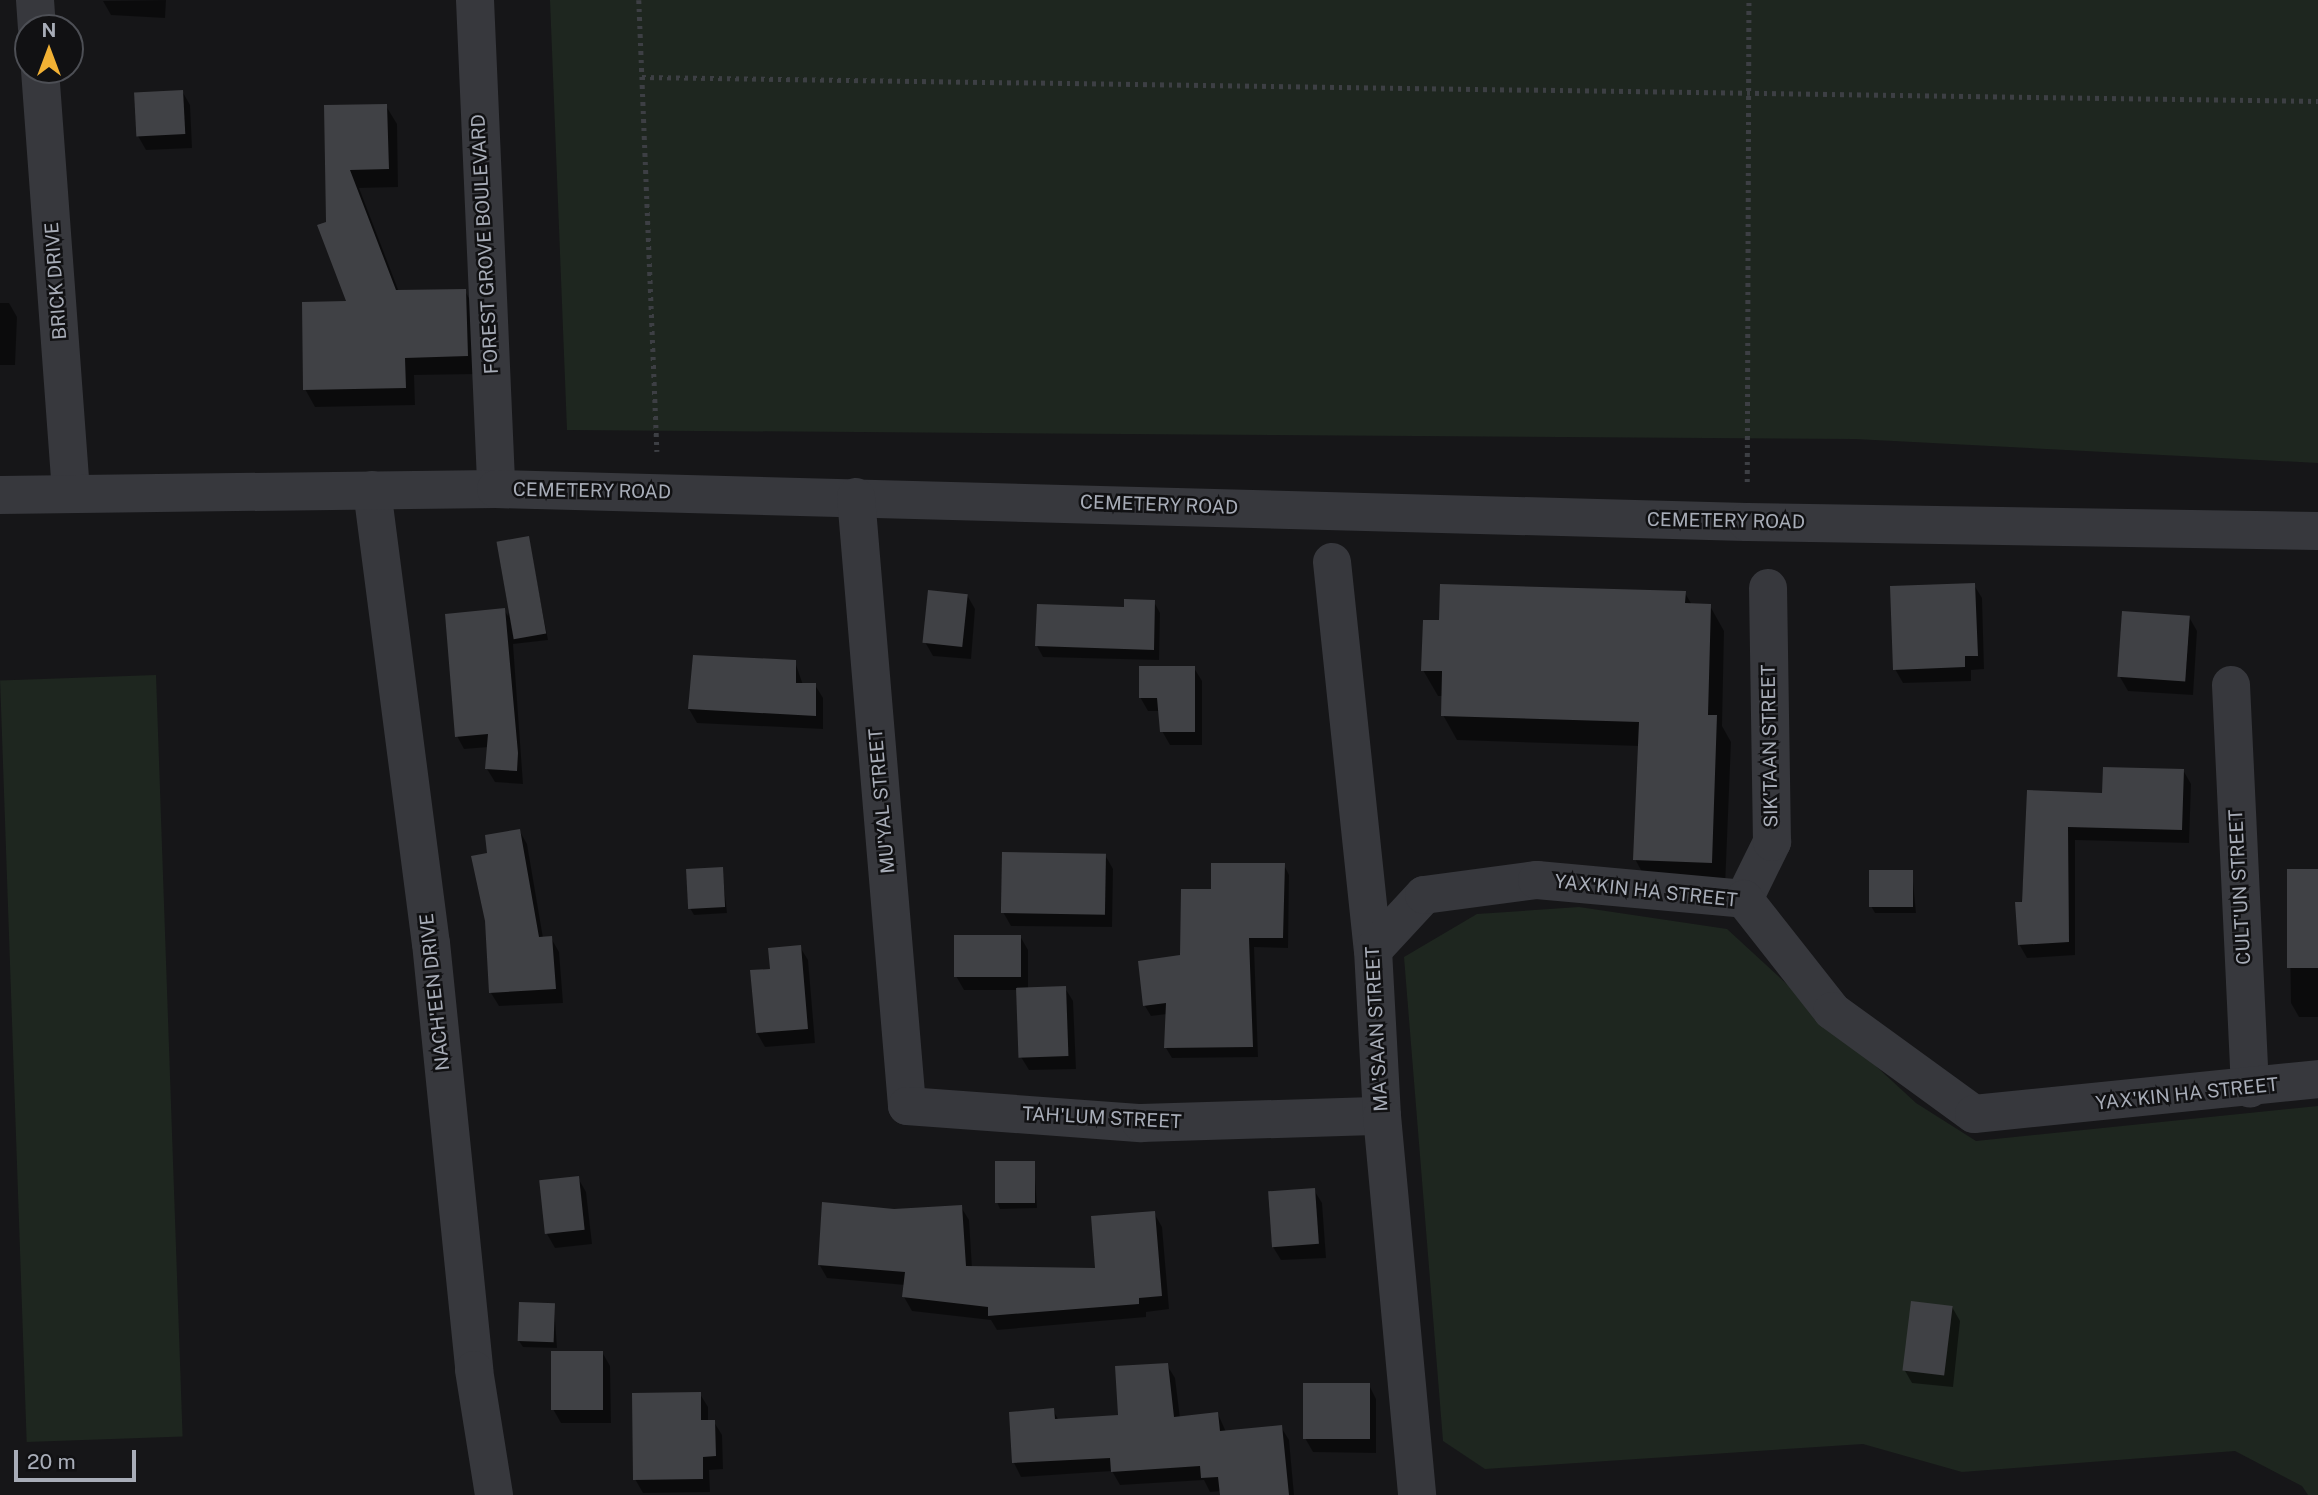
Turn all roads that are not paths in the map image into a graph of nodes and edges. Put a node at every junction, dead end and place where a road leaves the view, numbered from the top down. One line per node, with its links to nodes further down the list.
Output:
1 (475, 0): 3 (street, FOREST GROVE BOULEVARD)
2 (41, 84): 5 (street, BRICK DRIVE)
3 (496, 489): 4 (street, CEMETERY ROAD); 7 (street, CEMETERY ROAD)
4 (372, 490): 5 (street, CEMETERY ROAD); 18 (street, NACH'EEN DRIVE)
5 (71, 492): 6 (street, CEMETERY ROAD)
6 (0, 495)
7 (856, 497): 8 (street, CEMETERY ROAD); 16 (street, MU'YAL STREET)
8 (2318, 531)
9 (1332, 562): 13 (street, MA'SAAN STREET)
10 (1768, 588): 12 (street, SIK'TAAN STREET)
11 (2231, 685): 15 (street, CULT'UN STREET)
12 (1744, 899): 13 (street, YAX'KIN HA STREET); 15 (street, YAX'KIN HA STREET)
13 (1373, 950): 17 (street, MA'SAAN STREET)
14 (2318, 1079): 15 (street, YAX'KIN HA STREET)
15 (2250, 1088)
16 (907, 1105): 17 (street, TAH'LUM STREET)
17 (1382, 1116): 19 (street, MA'SAAN STREET)
18 (495, 1495)
19 (1417, 1495)

